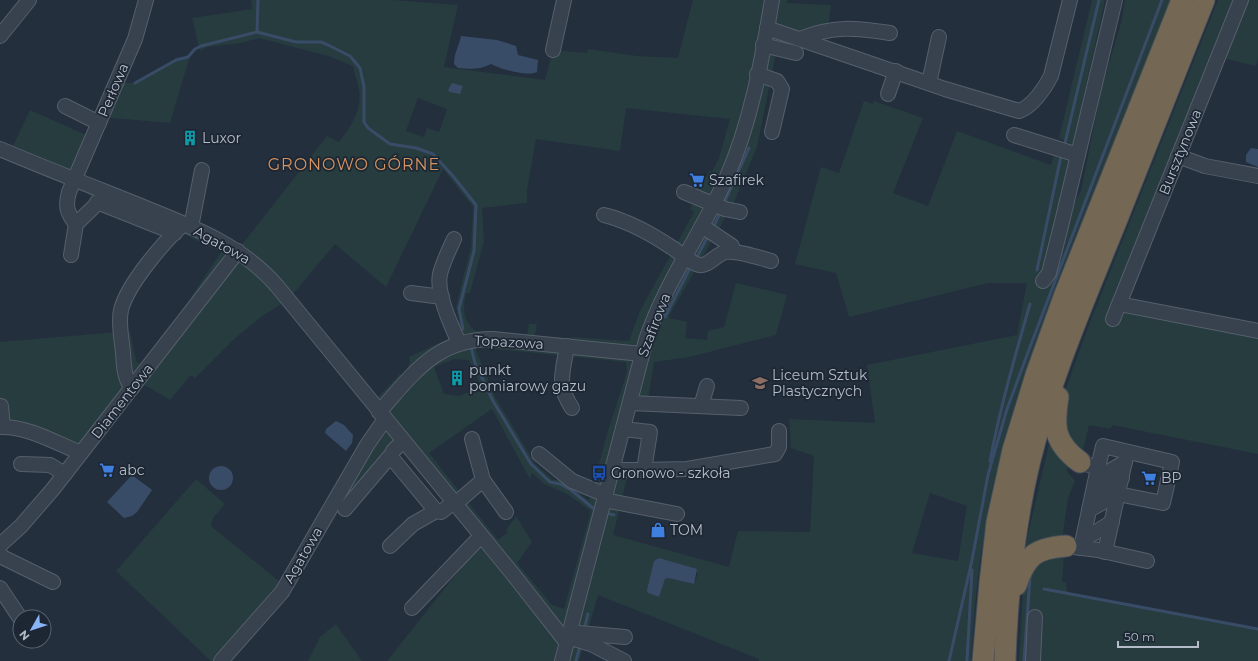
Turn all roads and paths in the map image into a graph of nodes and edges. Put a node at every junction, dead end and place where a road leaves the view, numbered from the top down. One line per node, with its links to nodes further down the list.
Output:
1 (29, 0): 12 (street)
2 (146, 0): 23 (street, Perłowa)
3 (564, 0): 16 (street)
4 (772, 0): 10 (street, Szafirowa)
5 (1070, 0): 20 (street)
6 (1115, 0): 27 (street)
7 (1182, 0): 100 (highway)
8 (1204, 0): 57 (highway)
9 (1241, 0): 28 (street, Bursztynowa)
10 (767, 28): 14 (street); 15 (street, Szafirowa)
11 (890, 32): 14 (street)
12 (0, 36)
13 (939, 37): 20 (street)
14 (800, 39): 18 (street)
15 (763, 45): 17 (street); 19 (street, Szafirowa)
16 (553, 50)
17 (796, 53)
18 (896, 71): 20 (street); 21 (street)
19 (757, 74): 24 (street); 35 (street, Szafirowa)
20 (929, 83)
21 (888, 94)
22 (64, 106): 23 (street)
23 (99, 123): 31 (street, Perłowa)
24 (772, 132)
25 (1014, 135): 27 (street)
26 (0, 149): 31 (street, Agatowa)
27 (1078, 155): 47 (street)
28 (1178, 156): 30 (street); 50 (street, Bursztynowa)
29 (202, 170): 40 (street)
30 (1258, 176)
31 (75, 179): 33 (street, Agatowa); 38 (street, Perłowa)
32 (684, 192): 35 (street)
33 (110, 193): 34 (street); 40 (street, Agatowa)
34 (98, 202): 38 (street); 40 (street)
35 (714, 204): 36 (street); 39 (street, Szafirowa)
36 (740, 212)
37 (604, 215): 45 (street)
38 (76, 224): 44 (street)
39 (702, 226): 42 (street); 45 (street, Szafirowa)
40 (183, 228): 43 (street, Agatowa); 59 (street)
41 (454, 239): 49 (street)
42 (732, 246)
43 (238, 251): 59 (street, Diamentowa); 65 (street, Agatowa)
44 (71, 255)
45 (685, 258): 46 (street); 56 (street, Szafirowa)
46 (771, 261)
47 (1043, 281)
48 (411, 293): 49 (street)
49 (442, 297): 54 (street)
50 (1121, 300): 51 (street, Bursztynowa); 52 (street); 53 (street)
51 (1113, 319)
52 (1258, 322)
53 (1258, 331)
54 (459, 343): 55 (street, Topazowa); 65 (street, Topazowa)
55 (567, 346): 56 (street, Topazowa); 63 (street)
56 (642, 354): 60 (street, Szafirowa)
57 (1058, 367): 82 (highway); 96 (highway)
58 (706, 386): 62 (street)
59 (132, 388): 71 (street, Diamentowa)
60 (630, 403): 62 (street); 67 (street, Szafirowa)
61 (1, 406): 66 (street)
62 (701, 406): 64 (street)
63 (572, 408)
64 (741, 408)
65 (382, 416): 70 (street, Agatowa); 101 (street, Agatowa)
66 (2, 427): 71 (street)
67 (623, 429): 75 (street, Szafirowa); 76 (street)
68 (779, 431): 76 (street)
69 (472, 439): 78 (street)
70 (403, 441): 73 (street); 81 (street, Agatowa)
71 (81, 453): 77 (street, Diamentowa)
72 (539, 454): 80 (street)
73 (391, 455): 83 (street); 84 (street)
74 (21, 464): 77 (street)
75 (612, 470): 76 (street); 80 (street, Szafirowa)
76 (644, 470)
77 (65, 474): 90 (street, Diamentowa)
78 (483, 480): 81 (street); 85 (street)
79 (1120, 487): 82 (street); 82 (street); 82 (street); 82 (street); 89 (street)
80 (605, 498): 86 (street); 98 (street, Szafirowa)
81 (454, 503): 84 (street); 87 (street, Agatowa)
82 (1087, 508): 89 (street); 96 (highway)
83 (345, 509)
84 (436, 511): 88 (street)
85 (506, 512)
86 (677, 514)
87 (482, 536): 94 (street); 98 (street, Agatowa)
88 (390, 546)
89 (1105, 552): 91 (street)
90 (0, 555): 92 (street)
91 (1147, 561)
92 (53, 582)
93 (0, 588): 95 (street)
94 (412, 608)
95 (14, 609)
96 (1008, 610): 104 (highway)
97 (1035, 617): 105 (street)
98 (568, 637): 99 (street); 102 (street, Szafirowa); 103 (street)
99 (625, 637)
100 (983, 660)
101 (221, 661)
102 (562, 661)
103 (624, 661)
104 (1005, 661)
105 (1033, 661)

